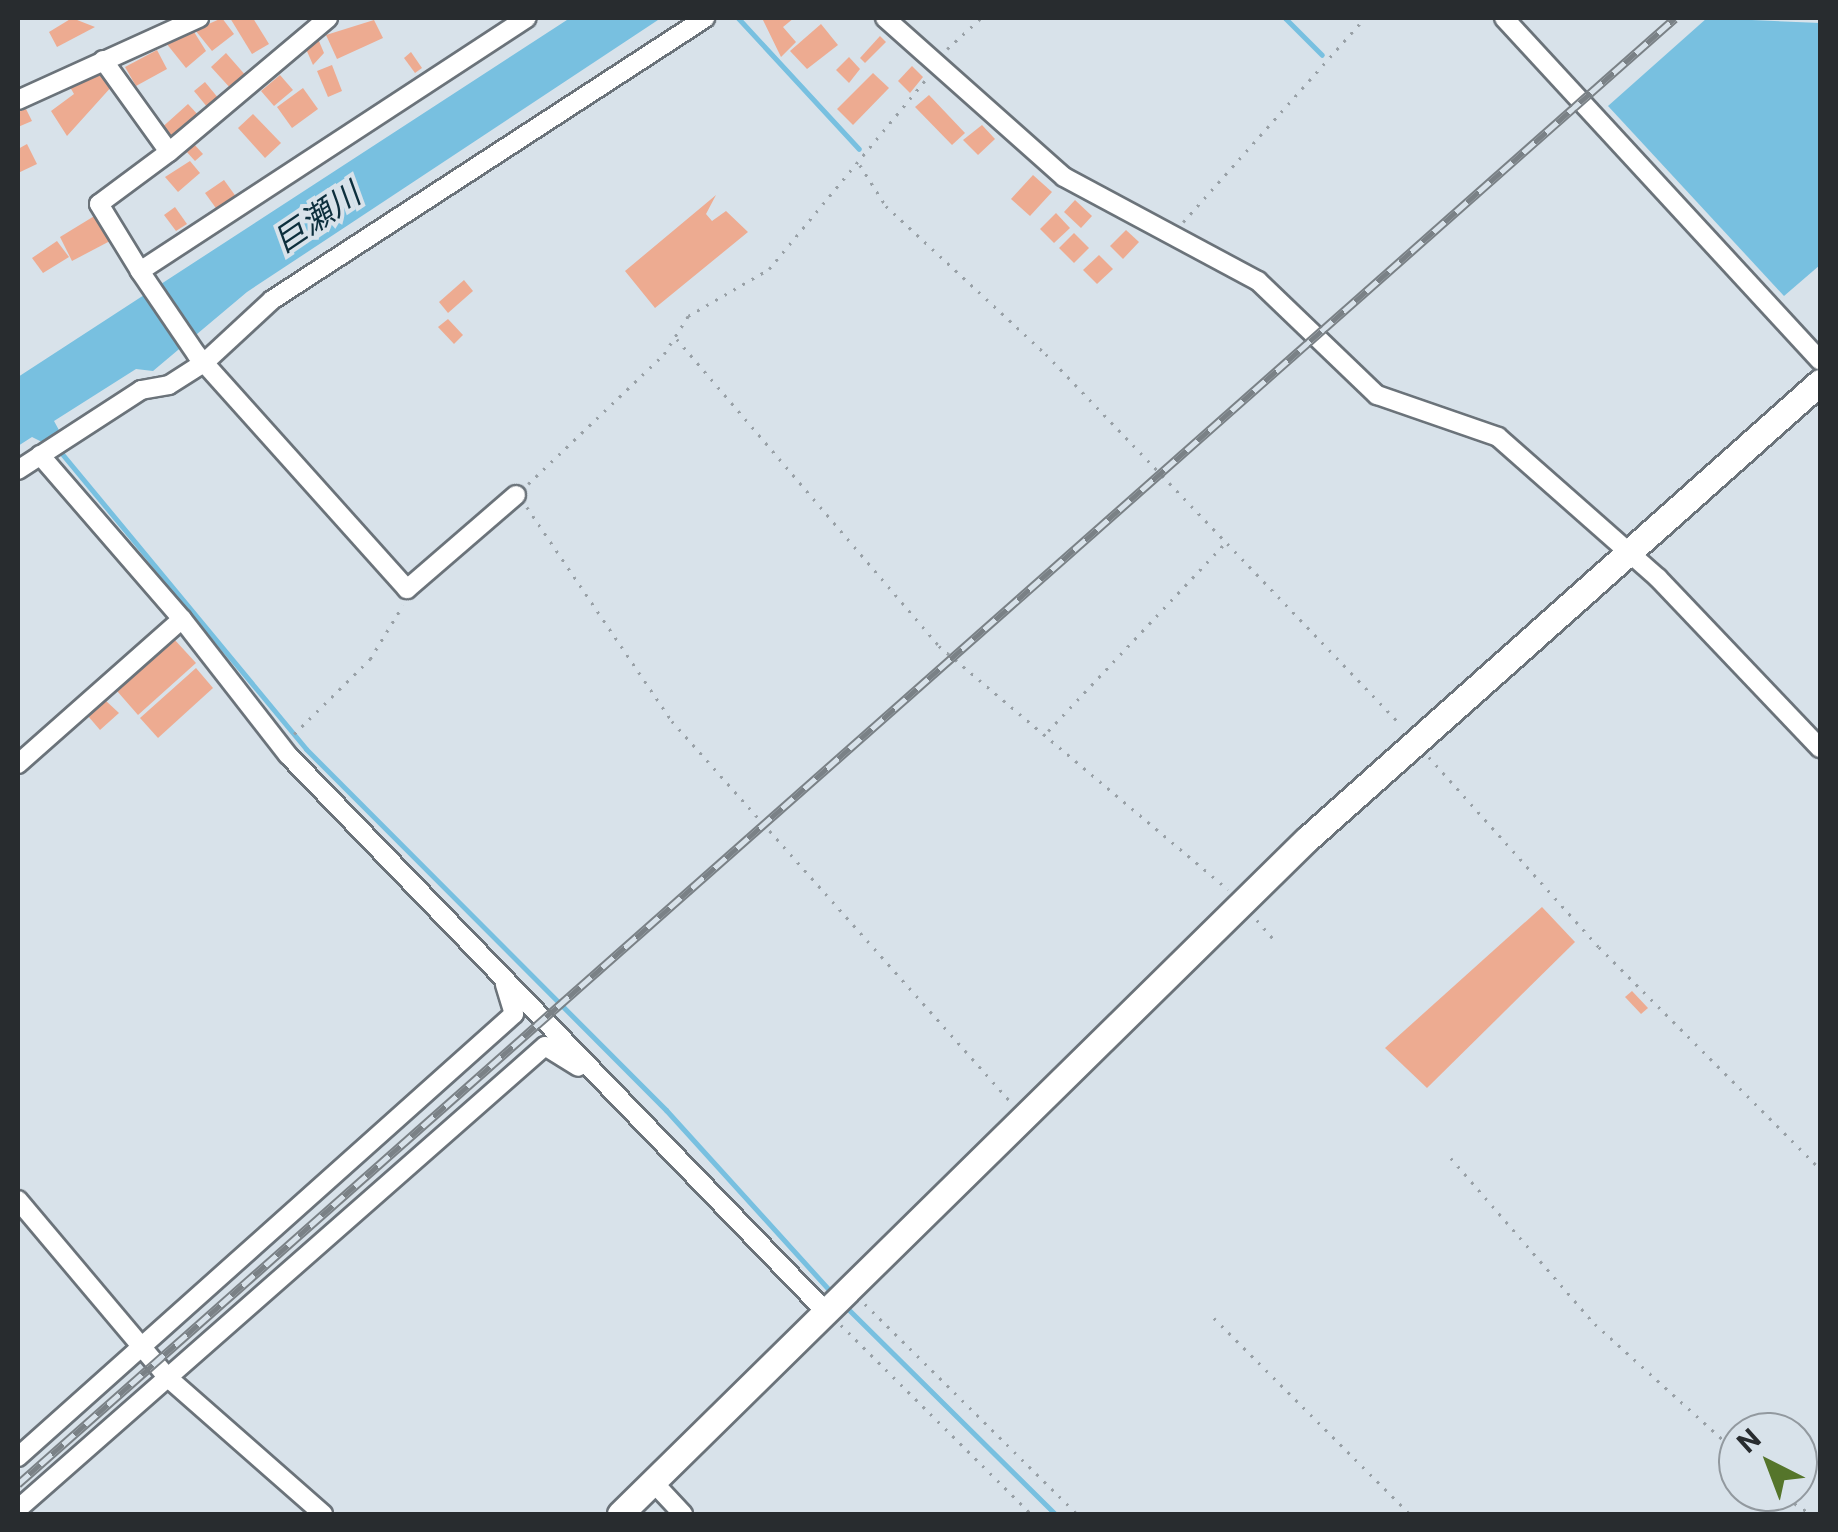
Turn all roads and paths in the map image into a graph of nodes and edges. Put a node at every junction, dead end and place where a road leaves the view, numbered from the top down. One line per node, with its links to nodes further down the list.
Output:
1 (200, 18): 9 (street)
2 (328, 18): 12 (street)
3 (528, 18): 15 (street)
4 (705, 18): 17 (street)
5 (885, 18): 10 (street)
6 (982, 18): 10 (path)
7 (1365, 18): 14 (path)
8 (1504, 18): 18 (street)
9 (103, 60): 11 (street); 12 (street)
10 (936, 62): 13 (path); 14 (street)
11 (18, 100)
12 (169, 152): 15 (street)
13 (859, 164): 16 (path); 23 (path)
14 (1171, 237): 24 (street)
15 (142, 275): 17 (street)
16 (676, 338): 22 (path); 28 (path)
17 (201, 359): 20 (street); 25 (street)
18 (1820, 360)
19 (1820, 382): 24 (street)
20 (43, 453): 21 (street); 26 (street)
21 (18, 470)
22 (516, 495): 25 (street); 36 (path)
23 (1226, 542): 28 (path); 29 (path)
24 (1630, 552): 29 (street); 30 (street)
25 (410, 590): 27 (path)
26 (182, 619): 31 (street); 34 (street)
27 (298, 722)
28 (1047, 732): 32 (path)
29 (1416, 742): 32 (street); 38 (path)
30 (1820, 748)
31 (18, 764)
32 (1242, 902): 33 (path); 36 (street)
33 (1275, 942)
34 (503, 975): 35 (street); 42 (street)
35 (625, 1097): 40 (street); 43 (street)
36 (1024, 1116): 40 (street)
37 (1451, 1158): 44 (path)
38 (1820, 1169)
39 (18, 1200): 42 (street)
40 (838, 1301): 46 (street); 51 (path); 52 (path)
41 (1214, 1318): 53 (path)
42 (141, 1348): 43 (street); 45 (street)
43 (166, 1376): 47 (street); 48 (street)
44 (1718, 1435)
45 (18, 1457)
46 (653, 1482): 49 (street); 50 (street)
47 (18, 1510)
48 (323, 1514)
49 (620, 1514)
50 (683, 1514)
51 (1031, 1514)
52 (1077, 1514)
53 (1410, 1514)

